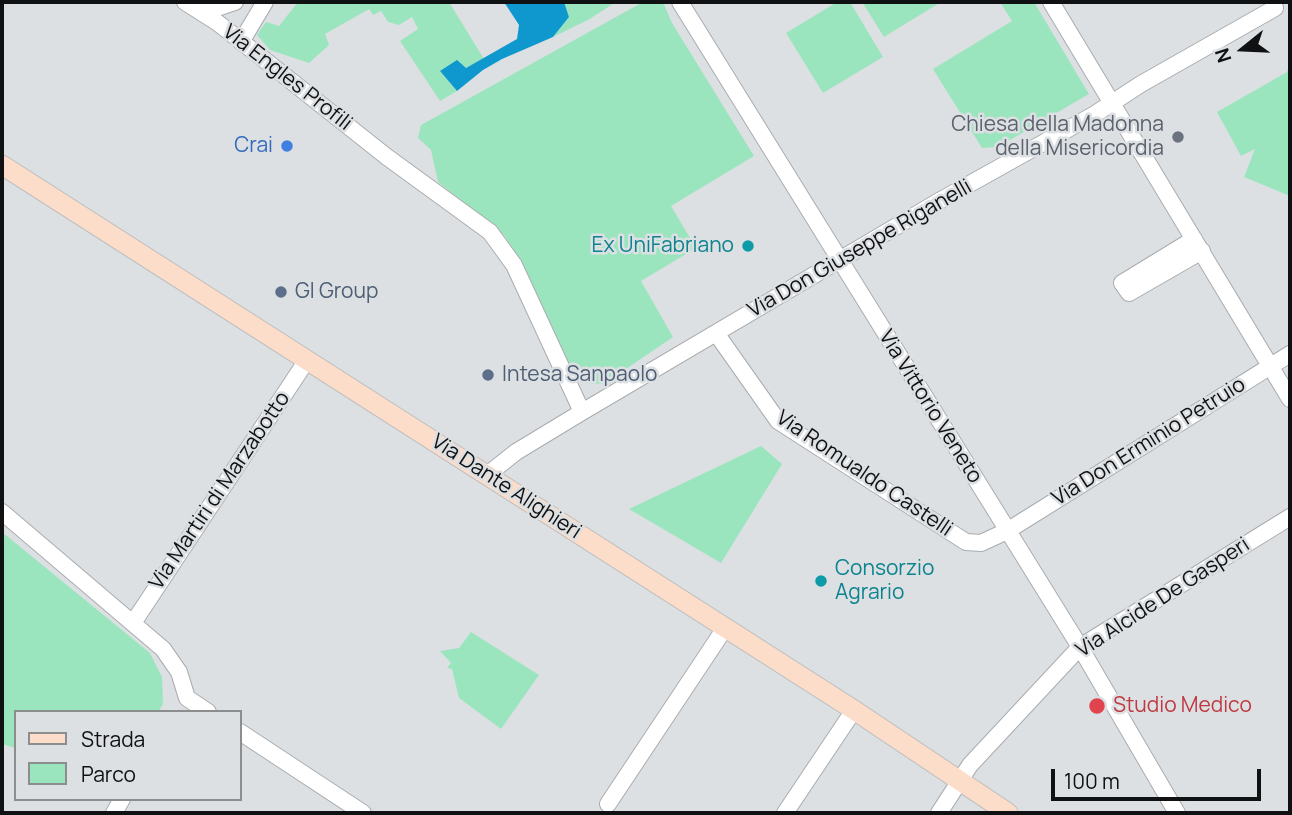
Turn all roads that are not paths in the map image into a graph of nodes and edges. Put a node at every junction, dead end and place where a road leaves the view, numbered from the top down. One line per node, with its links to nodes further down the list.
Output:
1 (185, 2): 7 (street, Via Engles Profili)
2 (235, 2): 7 (street)
3 (264, 2): 8 (street)
4 (680, 2): 11 (street, Via Vittorio Veneto)
5 (1051, 2): 9 (street)
6 (1279, 7): 9 (street, Via Don Giuseppe Riganelli)
7 (202, 13): 8 (street, Via Engles Profili)
8 (241, 42): 17 (street, Via Engles Profili)
9 (1113, 103): 11 (street, Via Don Giuseppe Riganelli); 15 (street)
10 (2, 165): 14 (main road, Via Dante Alighieri)
11 (840, 260): 12 (street, Via Don Giuseppe Riganelli); 21 (street, Via Vittorio Veneto)
12 (716, 333): 17 (street, Via Don Giuseppe Riganelli); 21 (street, Via Romualdo Castelli)
13 (1290, 354): 15 (street, Via Don Erminio Petruio)
14 (307, 360): 18 (main road, Via Dante Alighieri); 22 (street, Via Martiri di Marzabotto)
15 (1270, 366): 16 (street); 21 (street, Via Don Erminio Petruio)
16 (1290, 399)
17 (582, 412): 18 (street, Via Don Giuseppe Riganelli)
18 (487, 475): 23 (main road, Via Dante Alighieri)
19 (2, 512): 22 (street)
20 (1290, 517): 24 (street, Via Alcide De Gasperi)
21 (1007, 530): 24 (street, Via Vittorio Veneto)
22 (133, 623): 25 (street)
23 (725, 628): 27 (main road, Via Dante Alighieri); 30 (street)
24 (1080, 648): 29 (street, Via Alcide De Gasperi); 35 (street, Via Vittorio Veneto)
25 (183, 705): 26 (street)
26 (201, 710)
27 (854, 710): 29 (main road, Via Dante Alighieri); 32 (street)
28 (242, 733): 31 (street)
29 (960, 781): 33 (street, Via Alcide De Gasperi); 34 (main road, Via Dante Alighieri)
30 (608, 804)
31 (363, 813)
32 (785, 813)
33 (939, 813)
34 (1007, 813)
35 (1177, 813)

